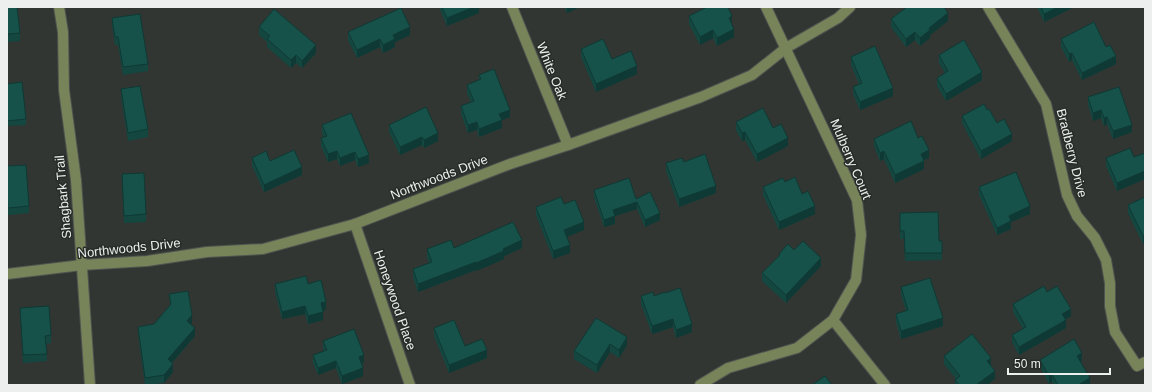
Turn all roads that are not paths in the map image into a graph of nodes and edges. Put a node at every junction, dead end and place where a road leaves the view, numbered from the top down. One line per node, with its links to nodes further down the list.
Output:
1 (60, 7): 9 (street, Shagbark Trail)
2 (512, 7): 7 (street, White Oak)
3 (766, 7): 6 (street, Mulberry Court)
4 (850, 7): 6 (street, Northwoods Drive)
5 (988, 7): 12 (street, Bradberry Drive)
6 (786, 48): 7 (street, Northwoods Drive); 11 (street, Mulberry Court)
7 (568, 145): 8 (street, Northwoods Drive)
8 (355, 224): 9 (street, Northwoods Drive); 14 (street, Honeywood Place)
9 (82, 265): 10 (street, Northwoods Drive); 13 (street, Shagbark Trail)
10 (7, 274)
11 (833, 320): 15 (street, Mulberry Court); 16 (street)
12 (1145, 362)
13 (90, 385)
14 (410, 385)
15 (700, 385)
16 (885, 385)

